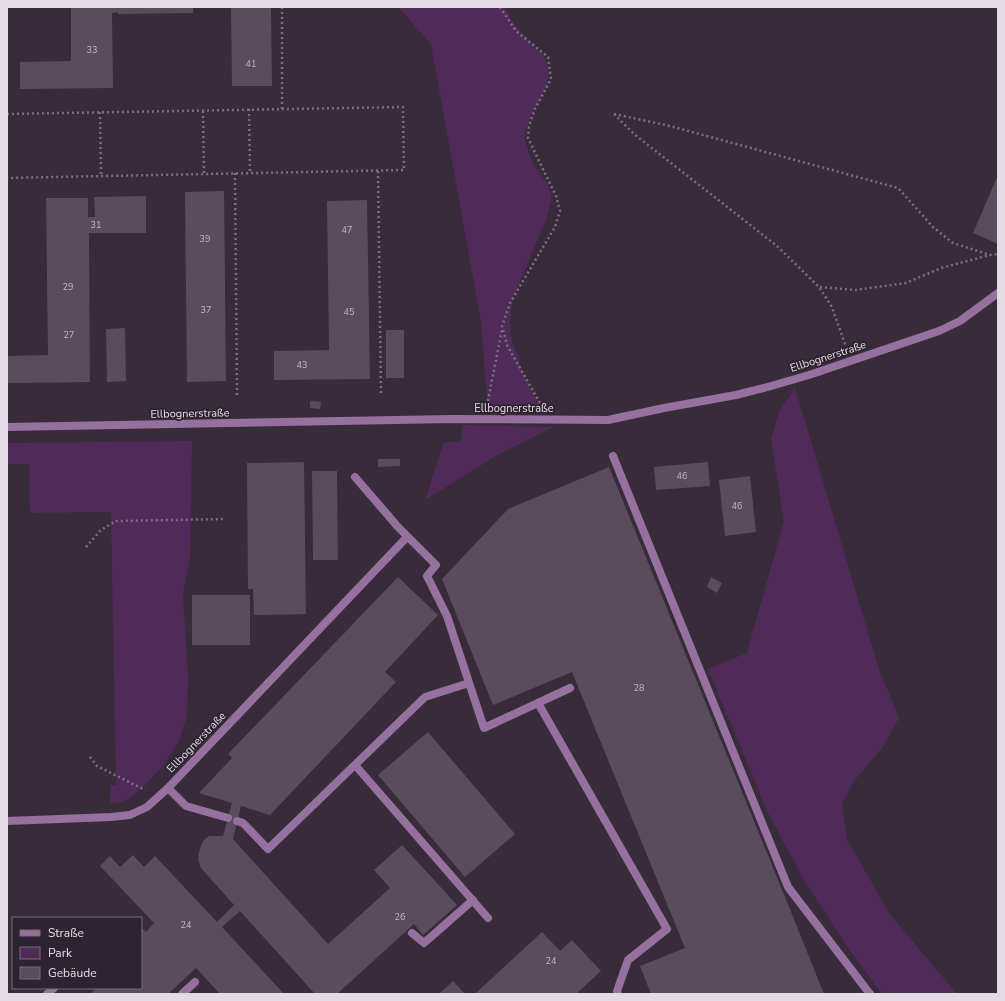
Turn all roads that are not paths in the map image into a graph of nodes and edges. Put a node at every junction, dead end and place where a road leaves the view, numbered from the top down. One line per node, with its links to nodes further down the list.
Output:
1 (998, 293): 2 (street, Ellbognerstraße)
2 (7, 427)
3 (613, 456): 20 (street)
4 (355, 477): 5 (street)
5 (407, 537): 6 (street); 10 (street, Ellbognerstraße)
6 (469, 683): 8 (street); 9 (street)
7 (570, 688): 8 (street)
8 (538, 703): 19 (street)
9 (355, 765): 13 (street); 14 (street)
10 (168, 788): 11 (street); 12 (street, Ellbognerstraße)
11 (228, 818)
12 (7, 821)
13 (237, 821)
14 (473, 900): 15 (street); 16 (street)
15 (488, 918)
16 (412, 933)
17 (195, 982): 18 (street)
18 (182, 994)
19 (618, 994)
20 (870, 994)

